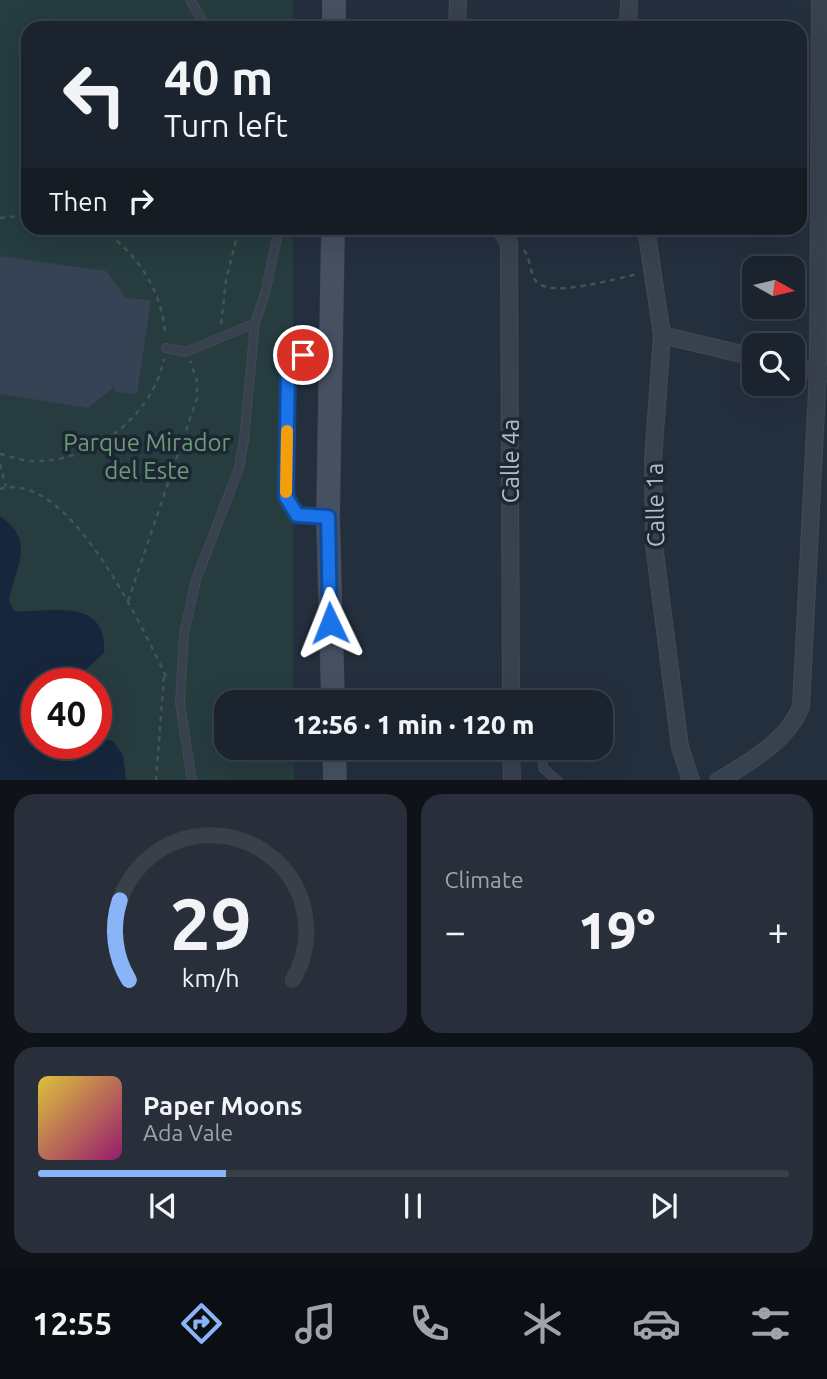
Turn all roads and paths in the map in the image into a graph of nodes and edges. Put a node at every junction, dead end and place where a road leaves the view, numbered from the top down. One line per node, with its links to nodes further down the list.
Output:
1 (190, 0): 6 (lane)
2 (334, 0): 7 (street)
3 (458, 0): 8 (street)
4 (629, 0): 9 (street)
5 (820, 0): 28 (street)
6 (203, 21)
7 (334, 21)
8 (457, 21)
9 (628, 21)
10 (21, 216): 11 (path)
11 (0, 218)
12 (111, 235): 24 (path)
13 (237, 235): 22 (path)
14 (278, 235): 20 (lane)
15 (333, 235): 23 (street)
16 (504, 235): 18 (street)
17 (647, 235): 19 (street, Calle 1a)
18 (509, 243): 19 (path); 37 (street, Calle 4a)
19 (652, 271): 21 (street, Calle 1a)
20 (255, 323): 22 (lane); 38 (lane)
21 (662, 335): 26 (street); 47 (street, Calle 1a)
22 (219, 336): 25 (lane)
23 (331, 346): 33 (street); 33 (lane)
24 (166, 348): 25 (lane); 29 (path)
25 (186, 352): 34 (path)
26 (742, 354)
27 (805, 369): 28 (street)
28 (823, 373): 48 (street)
29 (0, 454)
30 (0, 464): 31 (path)
31 (6, 488): 32 (path); 34 (path)
32 (0, 489)
33 (328, 517): 36 (street)
34 (128, 603): 35 (path)
35 (164, 672): 38 (path); 42 (path)
36 (332, 690)
37 (511, 690)
38 (180, 704): 43 (lane)
39 (334, 760): 44 (street)
40 (511, 760): 45 (street)
41 (543, 760): 46 (lane)
42 (156, 780)
43 (192, 780)
44 (335, 780)
45 (512, 780)
46 (558, 780)
47 (691, 780)
48 (718, 780)

